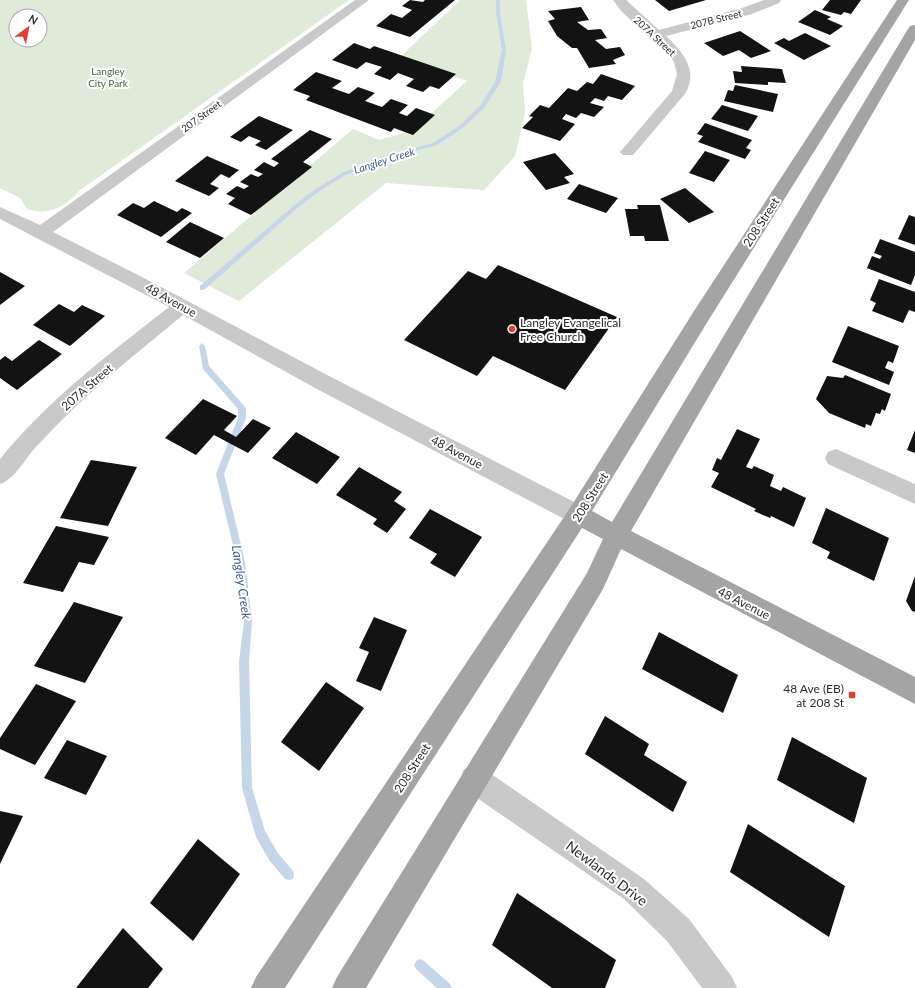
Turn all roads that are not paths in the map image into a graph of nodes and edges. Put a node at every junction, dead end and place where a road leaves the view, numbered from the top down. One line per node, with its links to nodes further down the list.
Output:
1 (363, 0): 9 (street, 207 Street)
2 (619, 0): 6 (street, 207A Street)
3 (775, 0): 6 (street, 207B Street)
4 (903, 0): 14 (main road, 208 Street)
5 (915, 29): 15 (main road)
6 (655, 35): 7 (street, 207A Street)
7 (628, 152)
8 (0, 212): 9 (street, 48 Avenue)
9 (40, 233): 10 (street, 48 Avenue)
10 (182, 306): 12 (street, 207A Street); 14 (street, 48 Avenue)
11 (836, 458): 13 (street)
12 (0, 475)
13 (915, 494)
14 (578, 515): 15 (main road, 48 Avenue); 18 (main road, 208 Street)
15 (616, 536): 16 (main road, 48 Avenue); 17 (main road)
16 (915, 691)
17 (474, 779): 19 (main road); 20 (street, Newlands Drive)
18 (267, 988)
19 (348, 988)
20 (721, 988)

